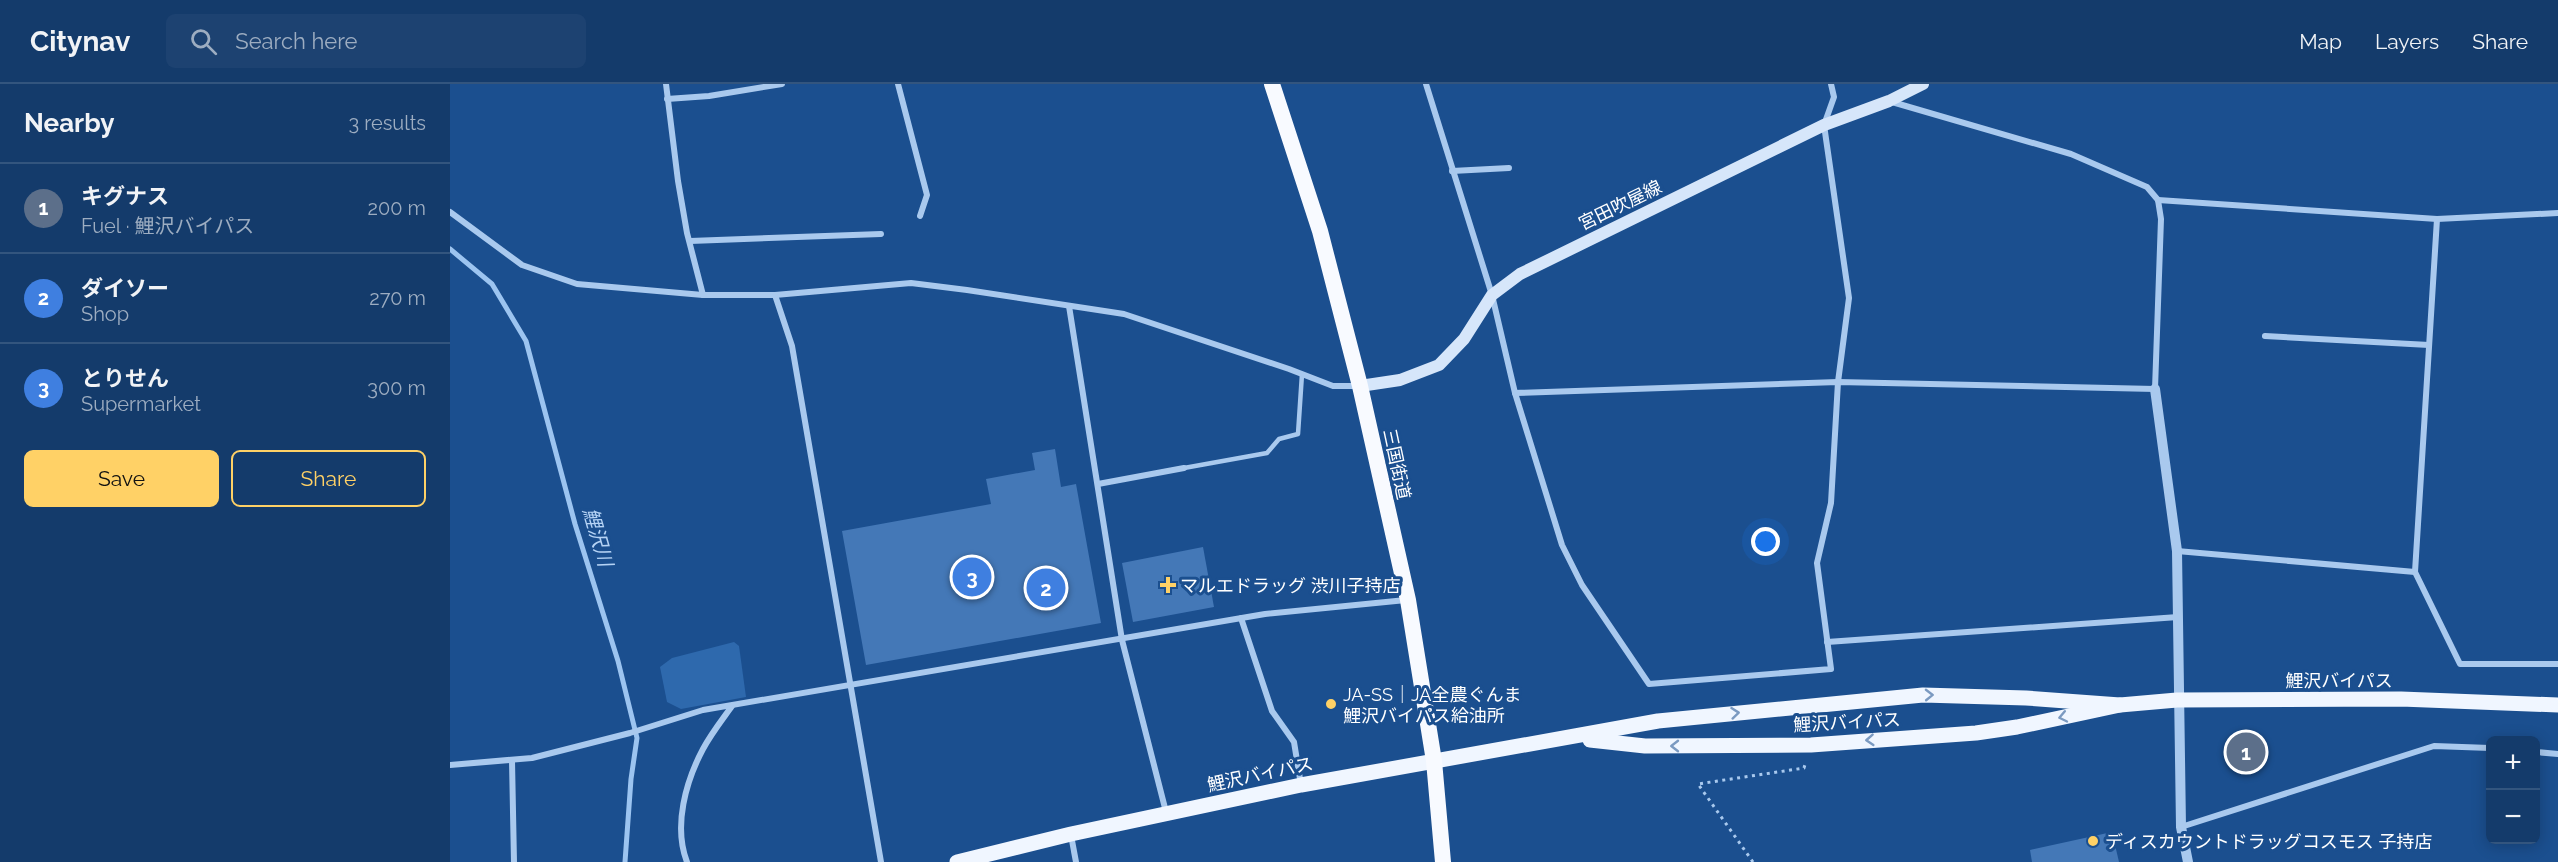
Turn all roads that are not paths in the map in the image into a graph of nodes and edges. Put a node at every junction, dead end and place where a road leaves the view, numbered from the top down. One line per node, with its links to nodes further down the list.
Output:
1 (666, 84): 8 (street)
2 (782, 84): 8 (street)
3 (898, 84): 16 (street)
4 (1272, 84): 28 (highway, 三国街道)
5 (1426, 84): 12 (street)
6 (1831, 84): 10 (street)
7 (1923, 84): 9 (main road, 宮田吹屋線)
8 (667, 99): 19 (street)
9 (1888, 101): 10 (main road, 宮田吹屋線); 13 (street)
10 (1824, 125): 22 (main road, 宮田吹屋線); 27 (street)
11 (1509, 168): 12 (street)
12 (1452, 171): 22 (street)
13 (2158, 200): 17 (street); 29 (street)
14 (450, 212): 20 (street)
15 (2558, 213): 17 (street)
16 (920, 216)
17 (2437, 219): 25 (street)
18 (881, 234): 19 (street)
19 (690, 241): 20 (street)
20 (704, 295): 21 (street)
21 (775, 295): 23 (street); 41 (street)
22 (1492, 295): 28 (main road, 宮田吹屋線); 30 (street)
23 (1069, 306): 26 (street); 32 (street)
24 (2265, 336): 25 (street)
25 (2429, 345): 34 (street)
26 (1302, 374): 28 (street); 31 (lane)
27 (1838, 382): 29 (street); 30 (street); 39 (street)
28 (1360, 386): 35 (highway, 三国街道)
29 (2156, 389): 33 (street)
30 (1515, 393): 39 (street)
31 (1184, 468): 32 (street)
32 (1098, 484): 38 (street)
33 (2177, 551): 34 (street); 36 (street)
34 (2415, 572): 40 (street)
35 (1408, 600): 37 (street); 51 (highway, 三国街道)
36 (2178, 617): 39 (street); 42 (street)
37 (1241, 618): 38 (street); 53 (street)
38 (1122, 639): 41 (street); 54 (street)
39 (1827, 642)
40 (2558, 664)
41 (852, 686): 45 (street); 59 (street)
42 (2177, 700): 43 (main road, 鯉沢バイパス); 44 (main road, 鯉沢バイパス); 55 (street)
43 (2120, 705): 46 (main road, 鯉沢バイパス, one-way to 43); 46 (main road, 鯉沢バイパス, one-way to 46)
44 (2558, 705)
45 (732, 706): 50 (street); 58 (street)
46 (1574, 738): 51 (main road, 鯉沢バイパス)
47 (2486, 748): 55 (street)
48 (2540, 752): 49 (street)
49 (2558, 754)
50 (512, 761): 52 (street); 57 (street)
51 (1434, 761): 53 (main road, 鯉沢バイパス); 62 (highway, 三国街道)
52 (450, 765)
53 (1301, 785): 54 (main road, 鯉沢バイパス)
54 (1167, 814): 56 (main road, 鯉沢バイパス)
55 (2181, 827): 63 (street)
56 (1071, 834): 60 (main road, 鯉沢バイパス); 61 (street)
57 (514, 862)
58 (687, 862)
59 (881, 862)
60 (957, 862)
61 (1076, 862)
62 (1443, 862)
63 (2188, 862)

